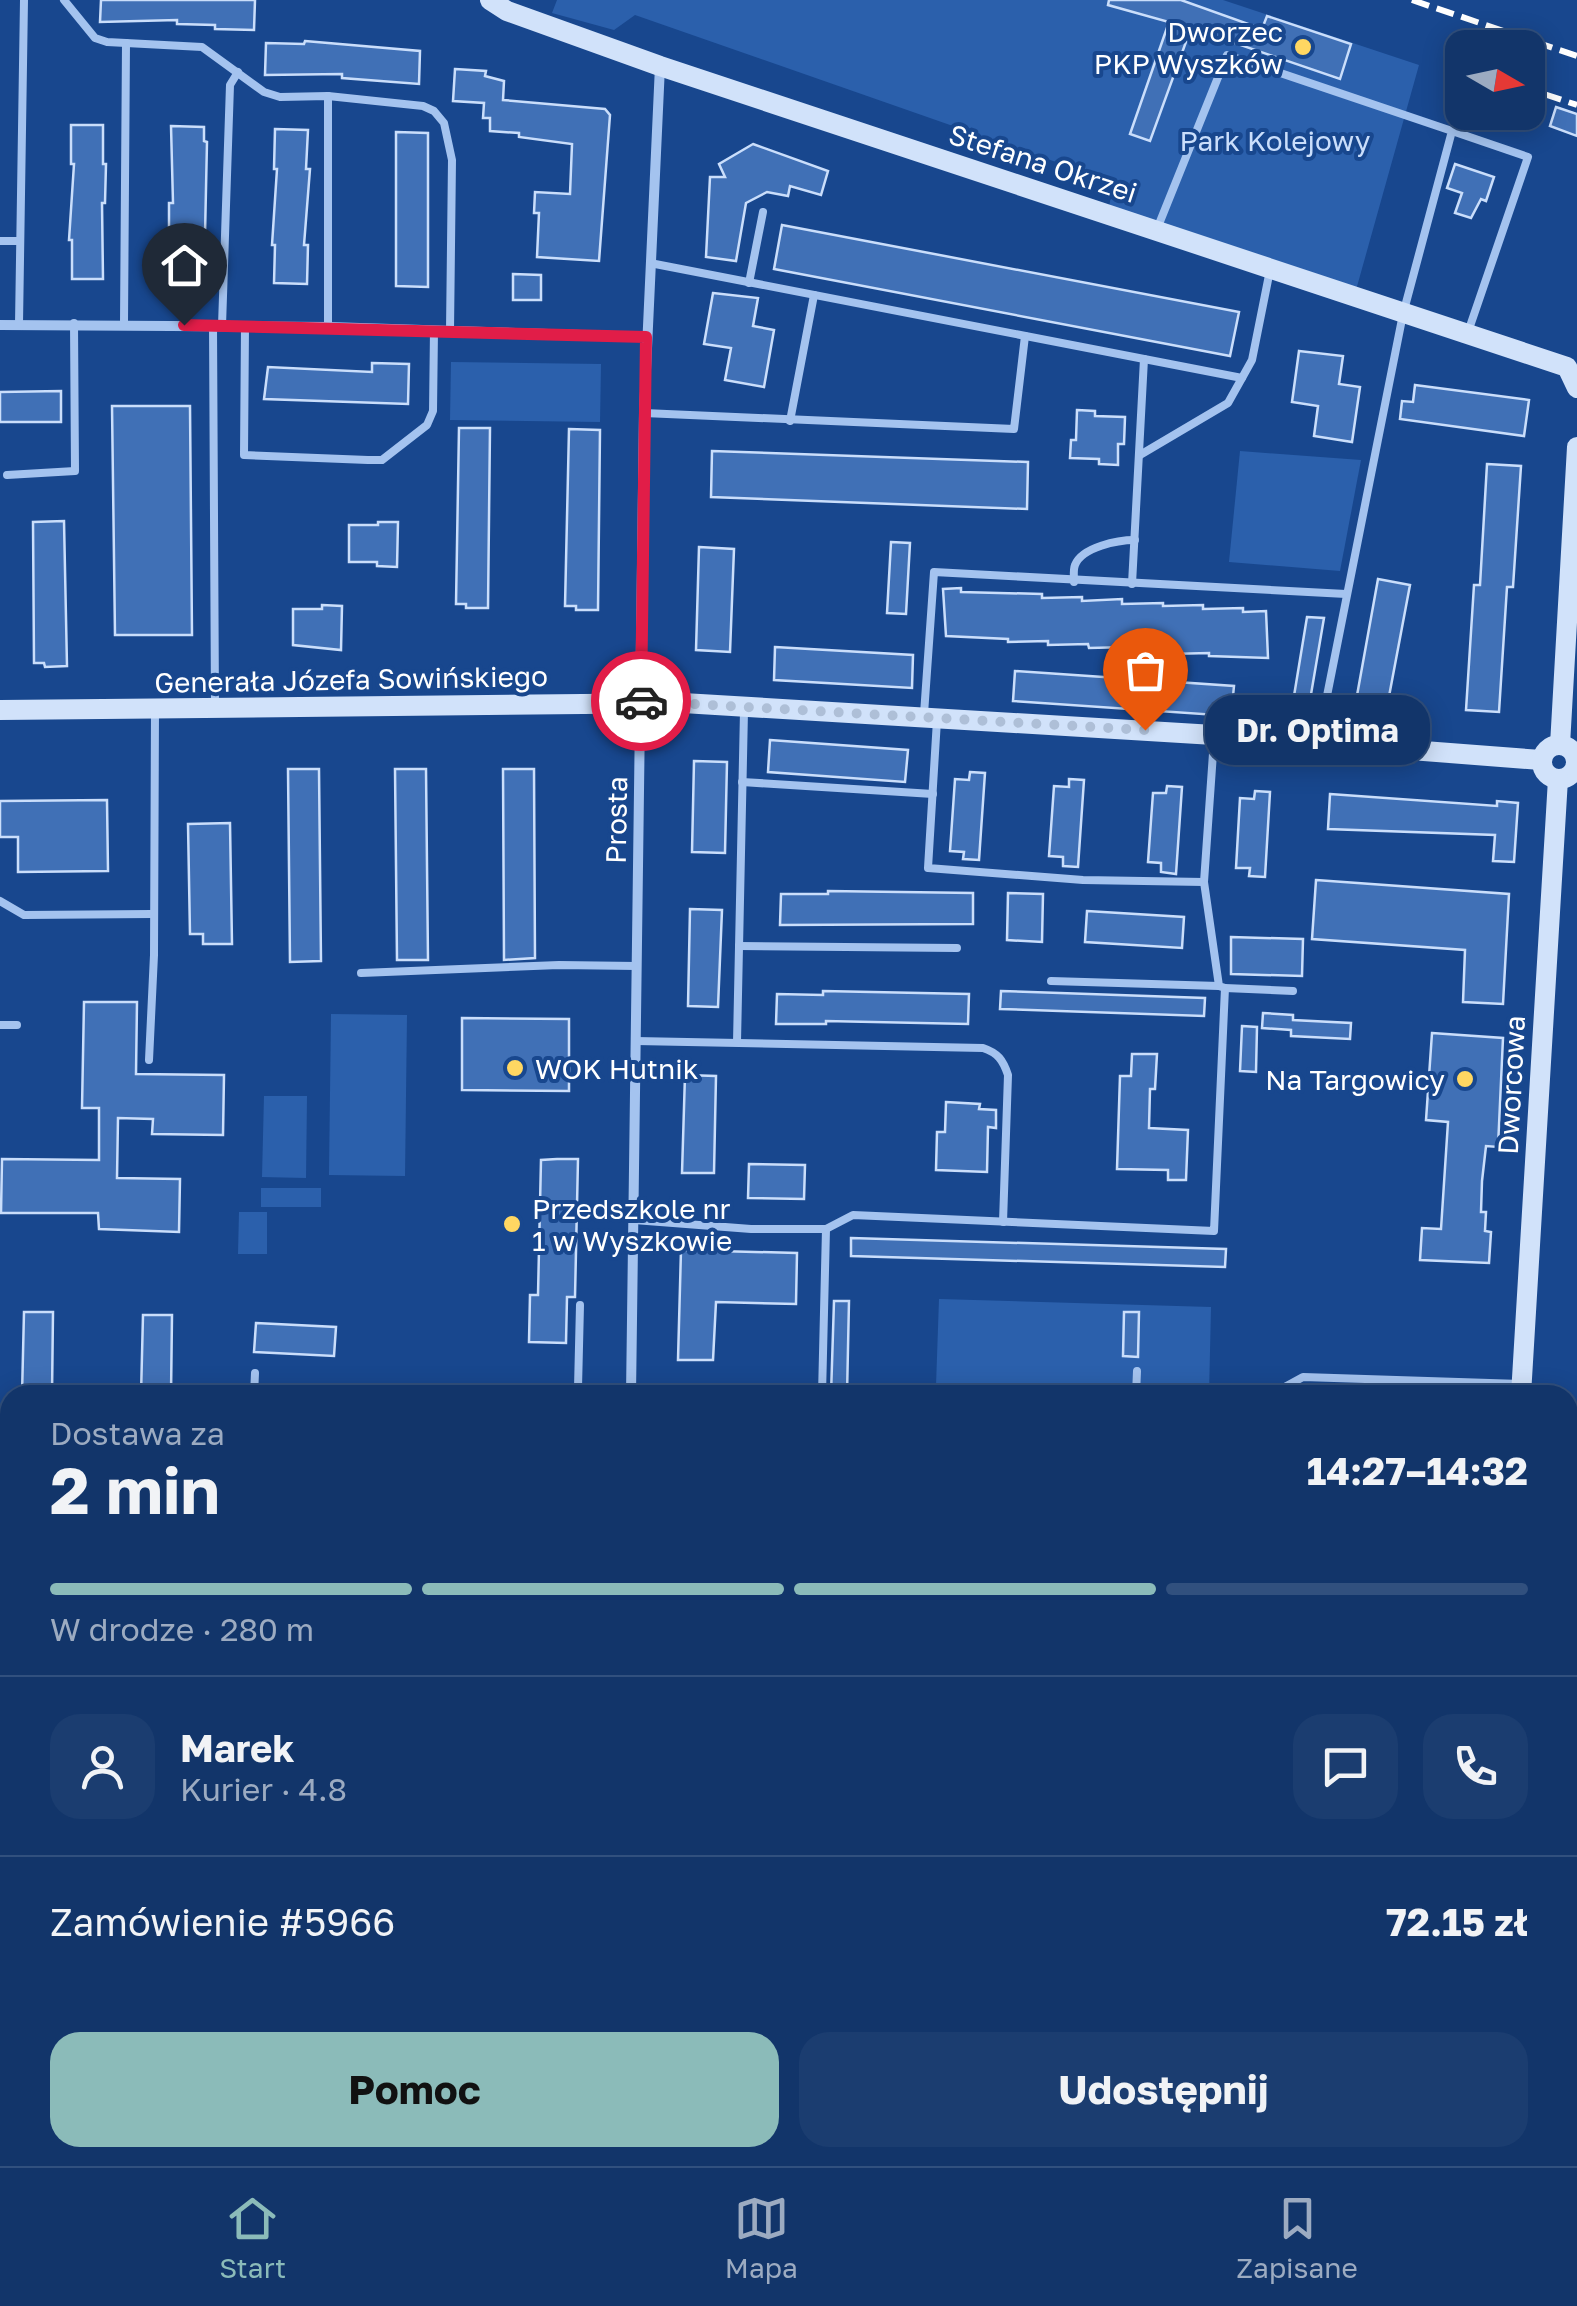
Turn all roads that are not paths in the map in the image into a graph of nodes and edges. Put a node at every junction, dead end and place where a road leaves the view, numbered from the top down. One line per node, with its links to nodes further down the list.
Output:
1 (24, 0): 12 (lane)
2 (64, 0): 4 (lane)
3 (490, 0): 5 (street, Stefana Okrzei)
4 (126, 43): 6 (lane); 19 (lane)
5 (660, 66): 10 (street, Stefana Okrzei); 13 (street, Prosta)
6 (238, 72): 7 (lane); 22 (lane)
7 (328, 96): 24 (lane); 26 (lane)
8 (1452, 131): 10 (lane); 17 (lane); 27 (lane)
9 (763, 212): 15 (lane)
10 (1157, 229): 14 (street, Stefana Okrzei)
11 (0, 241): 12 (lane)
12 (20, 241): 20 (lane)
13 (650, 263): 15 (lane); 29 (street, Prosta)
14 (1270, 270): 17 (street, Stefana Okrzei); 32 (lane)
15 (749, 282): 16 (lane)
16 (814, 295): 28 (lane); 35 (lane)
17 (1403, 314): 27 (street, Stefana Okrzei); 42 (lane)
18 (74, 323): 19 (street); 20 (street); 38 (lane)
19 (124, 323): 22 (street)
20 (18, 324): 21 (street)
21 (0, 325)
22 (218, 326): 23 (street); 45 (lane)
23 (244, 326): 24 (street); 25 (lane)
24 (328, 326): 25 (street)
25 (434, 330): 26 (street)
26 (450, 330): 29 (street)
27 (1466, 335): 31 (street, Stefana Okrzei)
28 (1024, 336): 30 (lane); 35 (lane)
29 (646, 337): 34 (street, Prosta)
30 (1144, 359): 32 (lane); 37 (lane)
31 (1572, 363): 33 (street)
32 (1242, 378): 37 (lane)
33 (1577, 388)
34 (644, 413): 35 (lane); 43 (street, Prosta)
35 (790, 421)
36 (1577, 447): 51 (street)
37 (1140, 455): 39 (lane)
38 (7, 475)
39 (1135, 540): 40 (lane); 41 (lane)
40 (1074, 582): 41 (lane); 48 (lane)
41 (1132, 584): 42 (lane)
42 (1346, 594): 50 (lane)
43 (640, 702): 44 (street, Generała Józefa Sowińskiego); 45 (street, Generała Józefa Sowińskiego); 62 (street, Prosta)
44 (744, 706): 48 (street, Generała Józefa Sowińskiego); 55 (lane)
45 (215, 708): 46 (street, Generała Józefa Sowińskiego)
46 (156, 709): 47 (street, Generała Józefa Sowińskiego); 59 (lane)
47 (0, 710)
48 (931, 718): 49 (street, Generała Józefa Sowińskiego); 56 (lane)
49 (1214, 735): 50 (street, Generała Józefa Sowińskiego); 57 (lane)
50 (1318, 742): 52 (street, Generała Józefa Sowińskiego)
51 (1560, 745): 52 (street); 53 (street)
52 (1542, 760): 54 (street)
53 (1576, 762): 54 (street)
54 (1558, 780): 85 (street, Dworcowa)
55 (742, 782): 56 (lane); 60 (lane)
56 (933, 794): 57 (lane)
57 (1204, 882): 65 (lane)
58 (0, 902): 59 (lane)
59 (152, 914): 71 (lane)
60 (739, 946): 61 (lane); 70 (lane)
61 (957, 948)
62 (637, 966): 63 (lane); 69 (street, Prosta)
63 (362, 973)
64 (1051, 981): 65 (lane)
65 (1222, 987): 66 (lane); 73 (lane)
66 (1293, 990)
67 (0, 1025): 68 (lane)
68 (17, 1025)
69 (636, 1041): 70 (lane); 72 (street, Prosta)
70 (737, 1042): 73 (lane)
71 (149, 1060)
72 (634, 1220): 74 (lane); 80 (street, Prosta)
73 (1003, 1222): 74 (lane)
74 (826, 1229): 81 (lane)
75 (580, 1305): 79 (lane)
76 (1137, 1371): 82 (lane)
77 (255, 1373): 78 (lane)
78 (254, 1385)
79 (578, 1385)
80 (631, 1385)
81 (822, 1385)
82 (1136, 1385)
83 (1288, 1385): 84 (lane)
84 (1448, 1385)
85 (1521, 1385)

